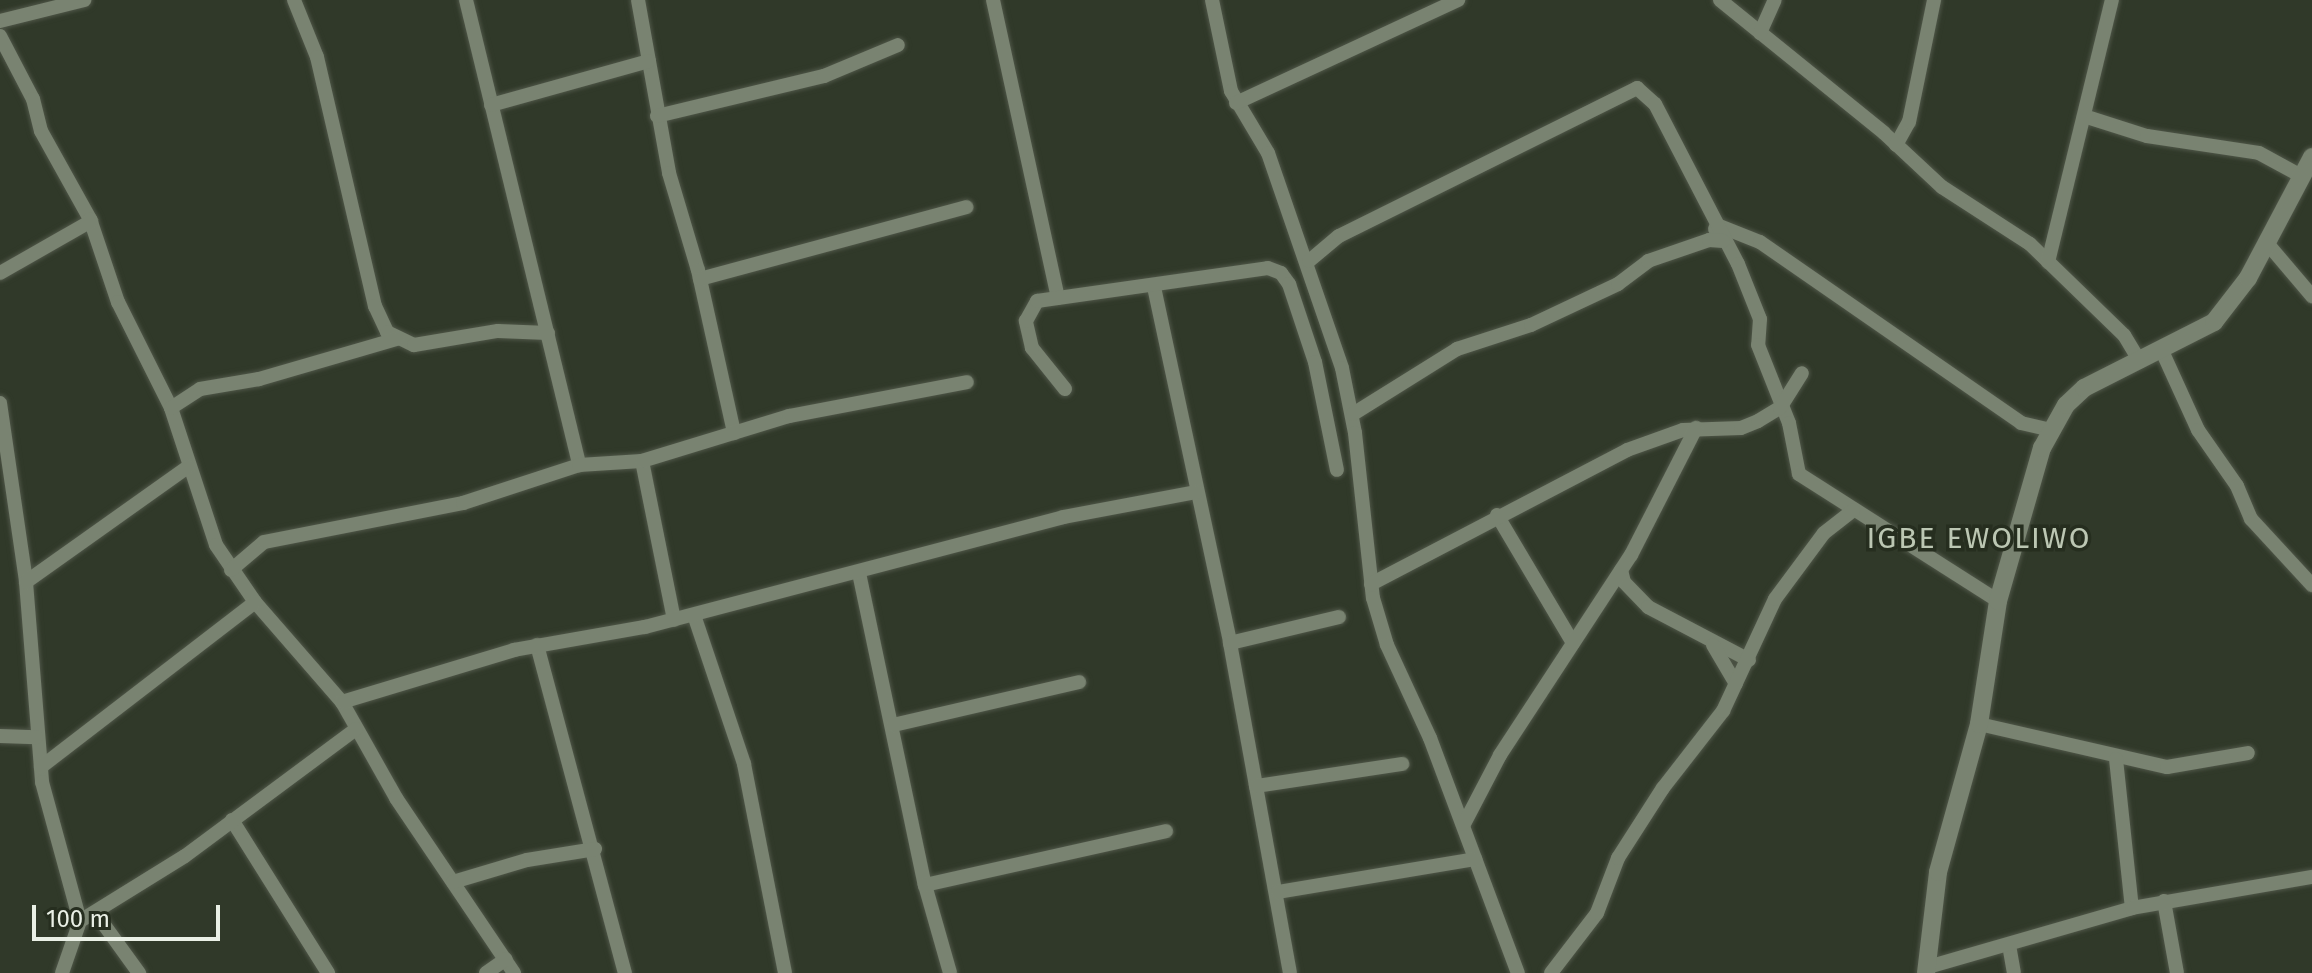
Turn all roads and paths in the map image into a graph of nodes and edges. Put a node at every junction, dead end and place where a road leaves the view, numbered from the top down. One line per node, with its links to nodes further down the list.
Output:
1 (84, 0): 12 (street)
2 (294, 0): 37 (street)
3 (466, 0): 18 (street)
4 (638, 0): 16 (street)
5 (993, 0): 35 (street)
6 (1212, 0): 17 (street)
7 (1458, 0): 17 (street)
8 (1720, 0): 13 (street)
9 (1775, 0): 13 (street)
10 (1934, 0): 21 (street)
11 (2112, 0): 20 (street)
12 (0, 21)
13 (1760, 33): 21 (street)
14 (0, 36): 25 (street)
15 (898, 45): 19 (street)
16 (649, 61): 18 (street); 19 (street)
17 (1236, 103): 29 (street)
18 (491, 105): 36 (street)
19 (657, 116): 32 (street)
20 (2087, 117): 23 (street); 30 (street)
21 (1896, 145): 30 (street)
22 (2312, 157): 23 (street)
23 (2303, 177): 28 (street)
24 (966, 207): 32 (street)
25 (91, 221): 31 (street); 44 (street)
26 (1717, 225): 27 (street); 29 (street); 47 (street)
27 (1716, 241): 45 (street); 46 (street)
28 (2267, 243): 34 (street); 38 (street)
29 (1309, 261): 46 (street)
30 (2048, 262): 39 (street)
31 (0, 273)
32 (700, 279): 48 (street)
33 (1154, 287): 35 (street); 53 (street); 54 (street)
34 (2312, 296)
35 (1058, 298): 42 (street)
36 (548, 333): 37 (street); 51 (street)
37 (397, 339): 44 (street)
38 (2162, 351): 39 (street); 62 (street)
39 (2140, 362): 47 (street)
40 (1802, 373): 45 (street)
41 (967, 382): 48 (street)
42 (1065, 389)
43 (0, 403): 60 (street)
44 (171, 408): 52 (street)
45 (1780, 408): 49 (street); 55 (street)
46 (1353, 414): 61 (street)
47 (2051, 430): 63 (street)
48 (734, 433): 50 (street)
49 (1682, 437): 56 (street); 59 (street)
50 (642, 461): 51 (street); 67 (street)
51 (579, 465): 57 (street)
52 (188, 467): 57 (street); 60 (street)
53 (1337, 470)
54 (1197, 492): 58 (street); 68 (street)
55 (1853, 510): 63 (street); 72 (street)
56 (1497, 515): 61 (street); 69 (street)
57 (231, 570): 64 (street)
58 (859, 573): 65 (street); 77 (street)
59 (1619, 578): 69 (street); 71 (street)
60 (26, 582): 80 (street)
61 (1371, 584): 87 (street)
62 (2312, 585)
63 (1998, 601): 76 (street)
64 (255, 602): 75 (street); 84 (street)
65 (694, 615): 67 (street); 108 (street)
66 (1339, 617): 68 (street)
67 (674, 620): 70 (street)
68 (1230, 643): 85 (street)
69 (1573, 643): 87 (street)
70 (537, 645): 75 (street); 89 (street)
71 (1712, 645): 72 (street); 74 (street)
72 (1749, 660): 74 (street)
73 (1079, 682): 77 (street)
74 (1736, 684): 112 (street)
75 (342, 702): 78 (street)
76 (1979, 724): 82 (street); 101 (street)
77 (893, 725): 93 (street)
78 (356, 729): 86 (street); 92 (street)
79 (0, 736): 80 (street)
80 (36, 737): 84 (street)
81 (2248, 753): 82 (street)
82 (2116, 759): 96 (street)
83 (1402, 764): 85 (street)
84 (41, 767): 98 (street)
85 (1256, 786): 94 (street)
86 (232, 820): 97 (street); 104 (street)
87 (1464, 824): 90 (street)
88 (1166, 831): 93 (street)
89 (595, 849): 92 (street); 107 (street)
90 (1475, 859): 94 (street); 111 (street)
91 (2312, 877): 95 (street)
92 (453, 882): 100 (street)
93 (925, 885): 109 (street)
94 (1278, 892): 110 (street)
95 (2164, 901): 96 (street); 114 (street)
96 (2132, 908): 99 (street)
97 (97, 915): 98 (street); 103 (street)
98 (80, 921): 102 (street)
99 (2009, 945): 101 (street); 113 (street)
100 (506, 959): 105 (street); 106 (street)
101 (1927, 970)
102 (62, 973)
103 (139, 973)
104 (328, 973)
105 (486, 973)
106 (514, 973)
107 (625, 973)
108 (785, 973)
109 (950, 973)
110 (1290, 973)
111 (1518, 973)
112 (1551, 973)
113 (2014, 973)
114 (2177, 973)

